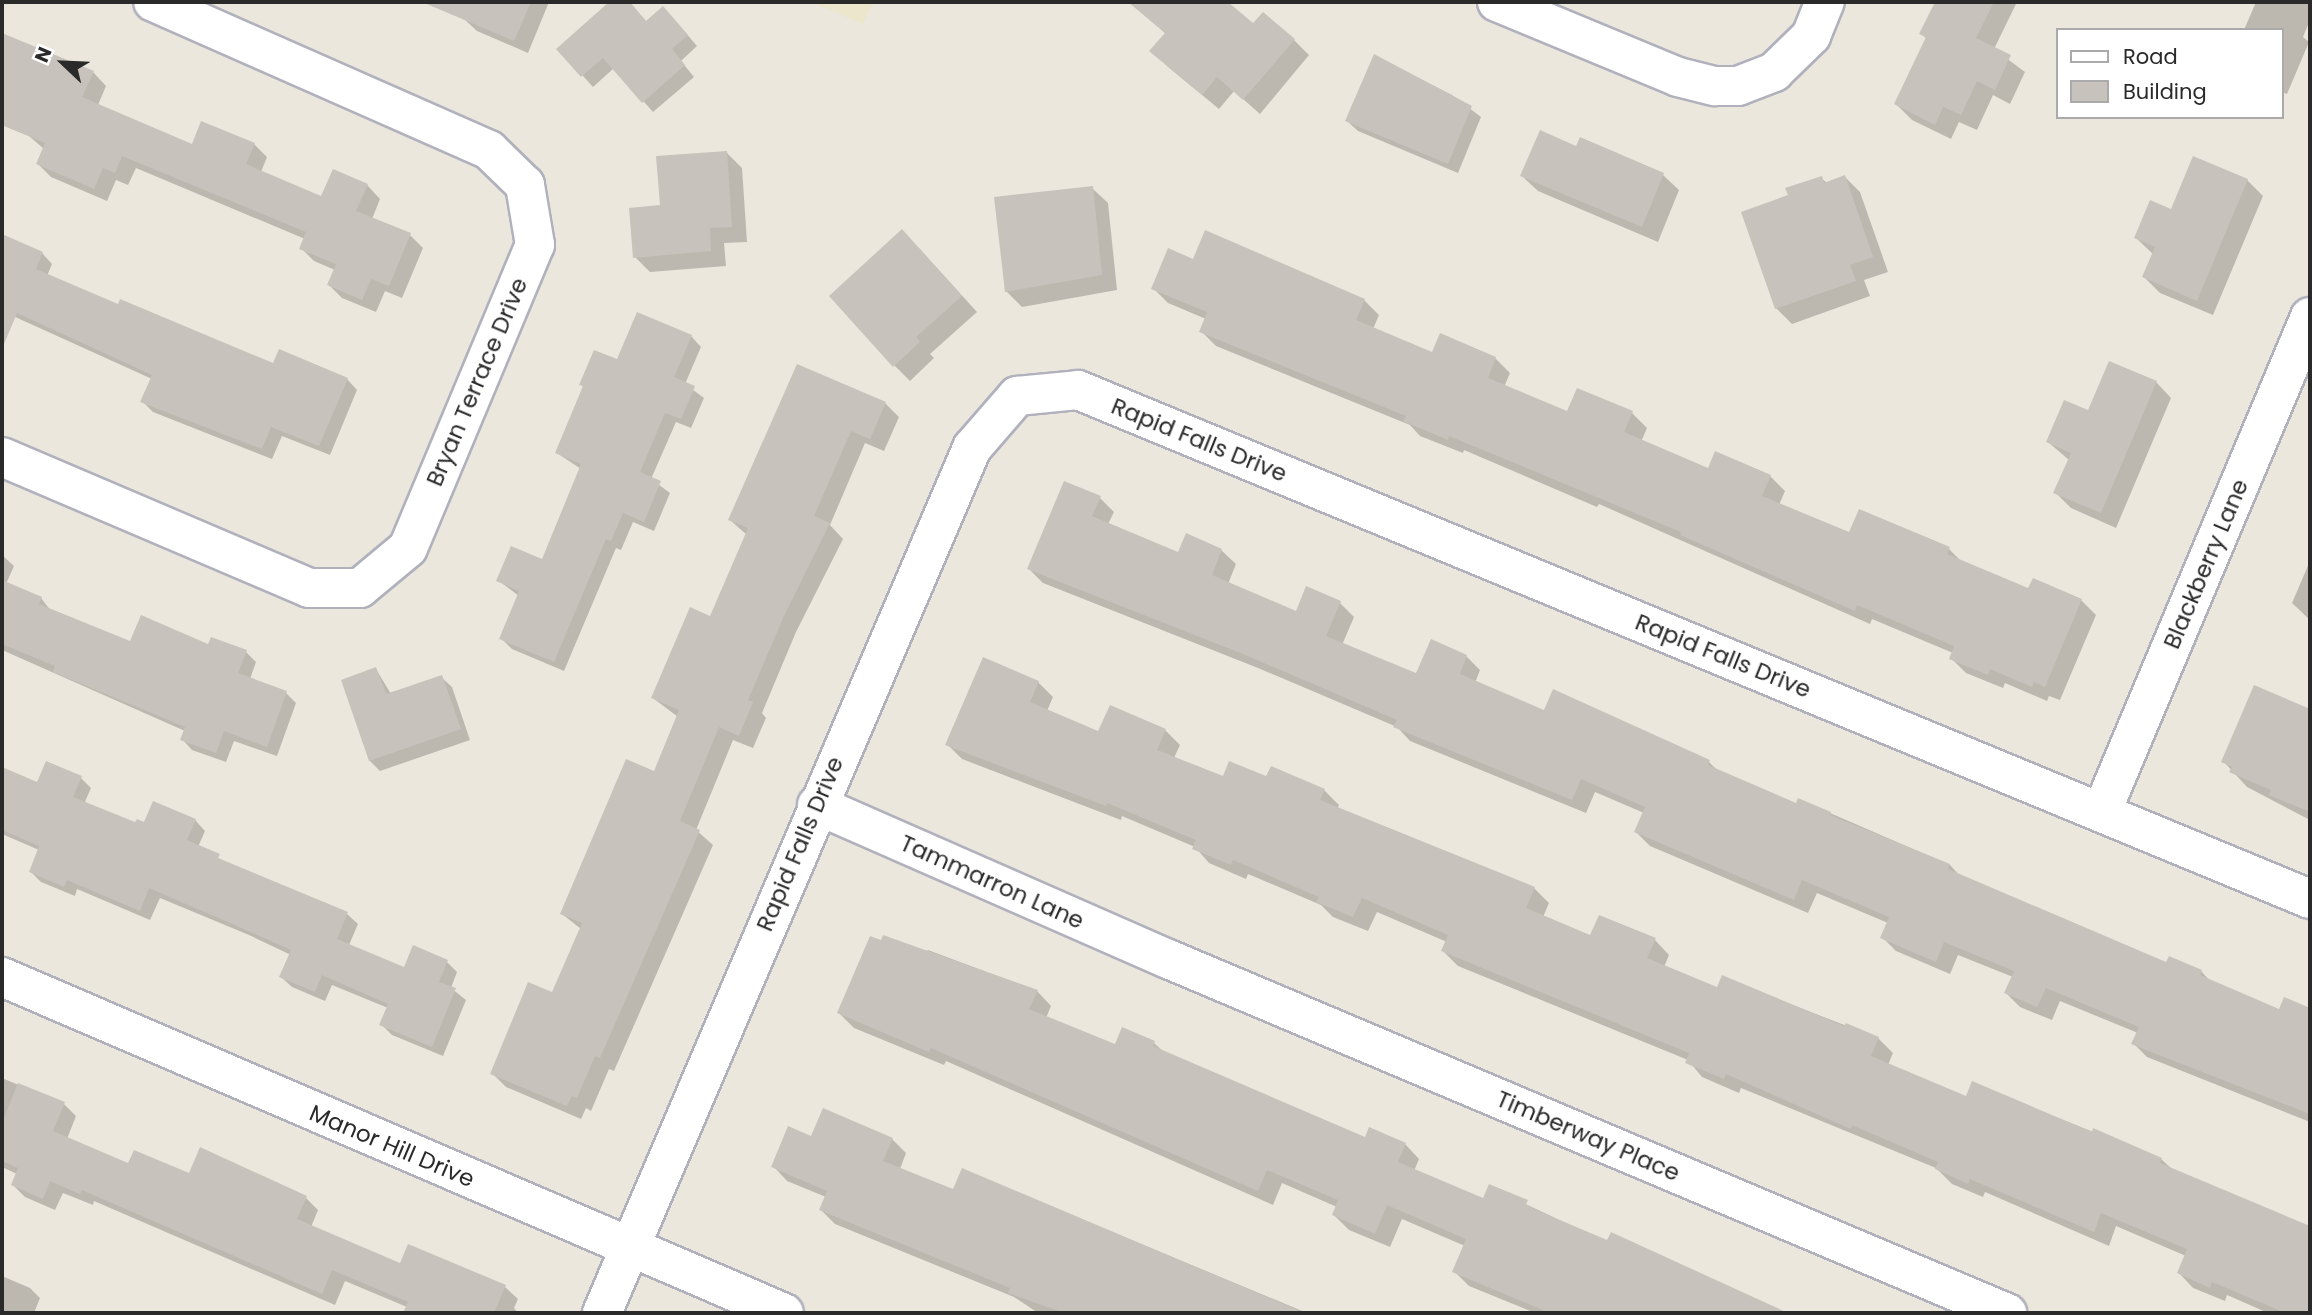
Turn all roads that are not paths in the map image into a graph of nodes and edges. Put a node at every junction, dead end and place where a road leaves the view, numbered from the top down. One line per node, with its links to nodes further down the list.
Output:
1 (153, 2): 5 (street, Bryan Terrace Drive)
2 (1497, 2): 3 (street)
3 (1825, 2)
4 (2310, 317): 7 (street, Blackberry Lane)
5 (2, 457)
6 (817, 805): 7 (street, Rapid Falls Drive); 9 (street, Tammarron Lane); 11 (street, Rapid Falls Drive)
7 (2102, 811): 8 (street, Rapid Falls Drive)
8 (2310, 900)
9 (1168, 959): 14 (street, Timberway Place)
10 (2, 977): 11 (street, Manor Hill Drive)
11 (630, 1248): 12 (street, Rapid Falls Drive); 13 (street, Manor Hill Drive)
12 (602, 1313)
13 (783, 1313)
14 (2007, 1313)

